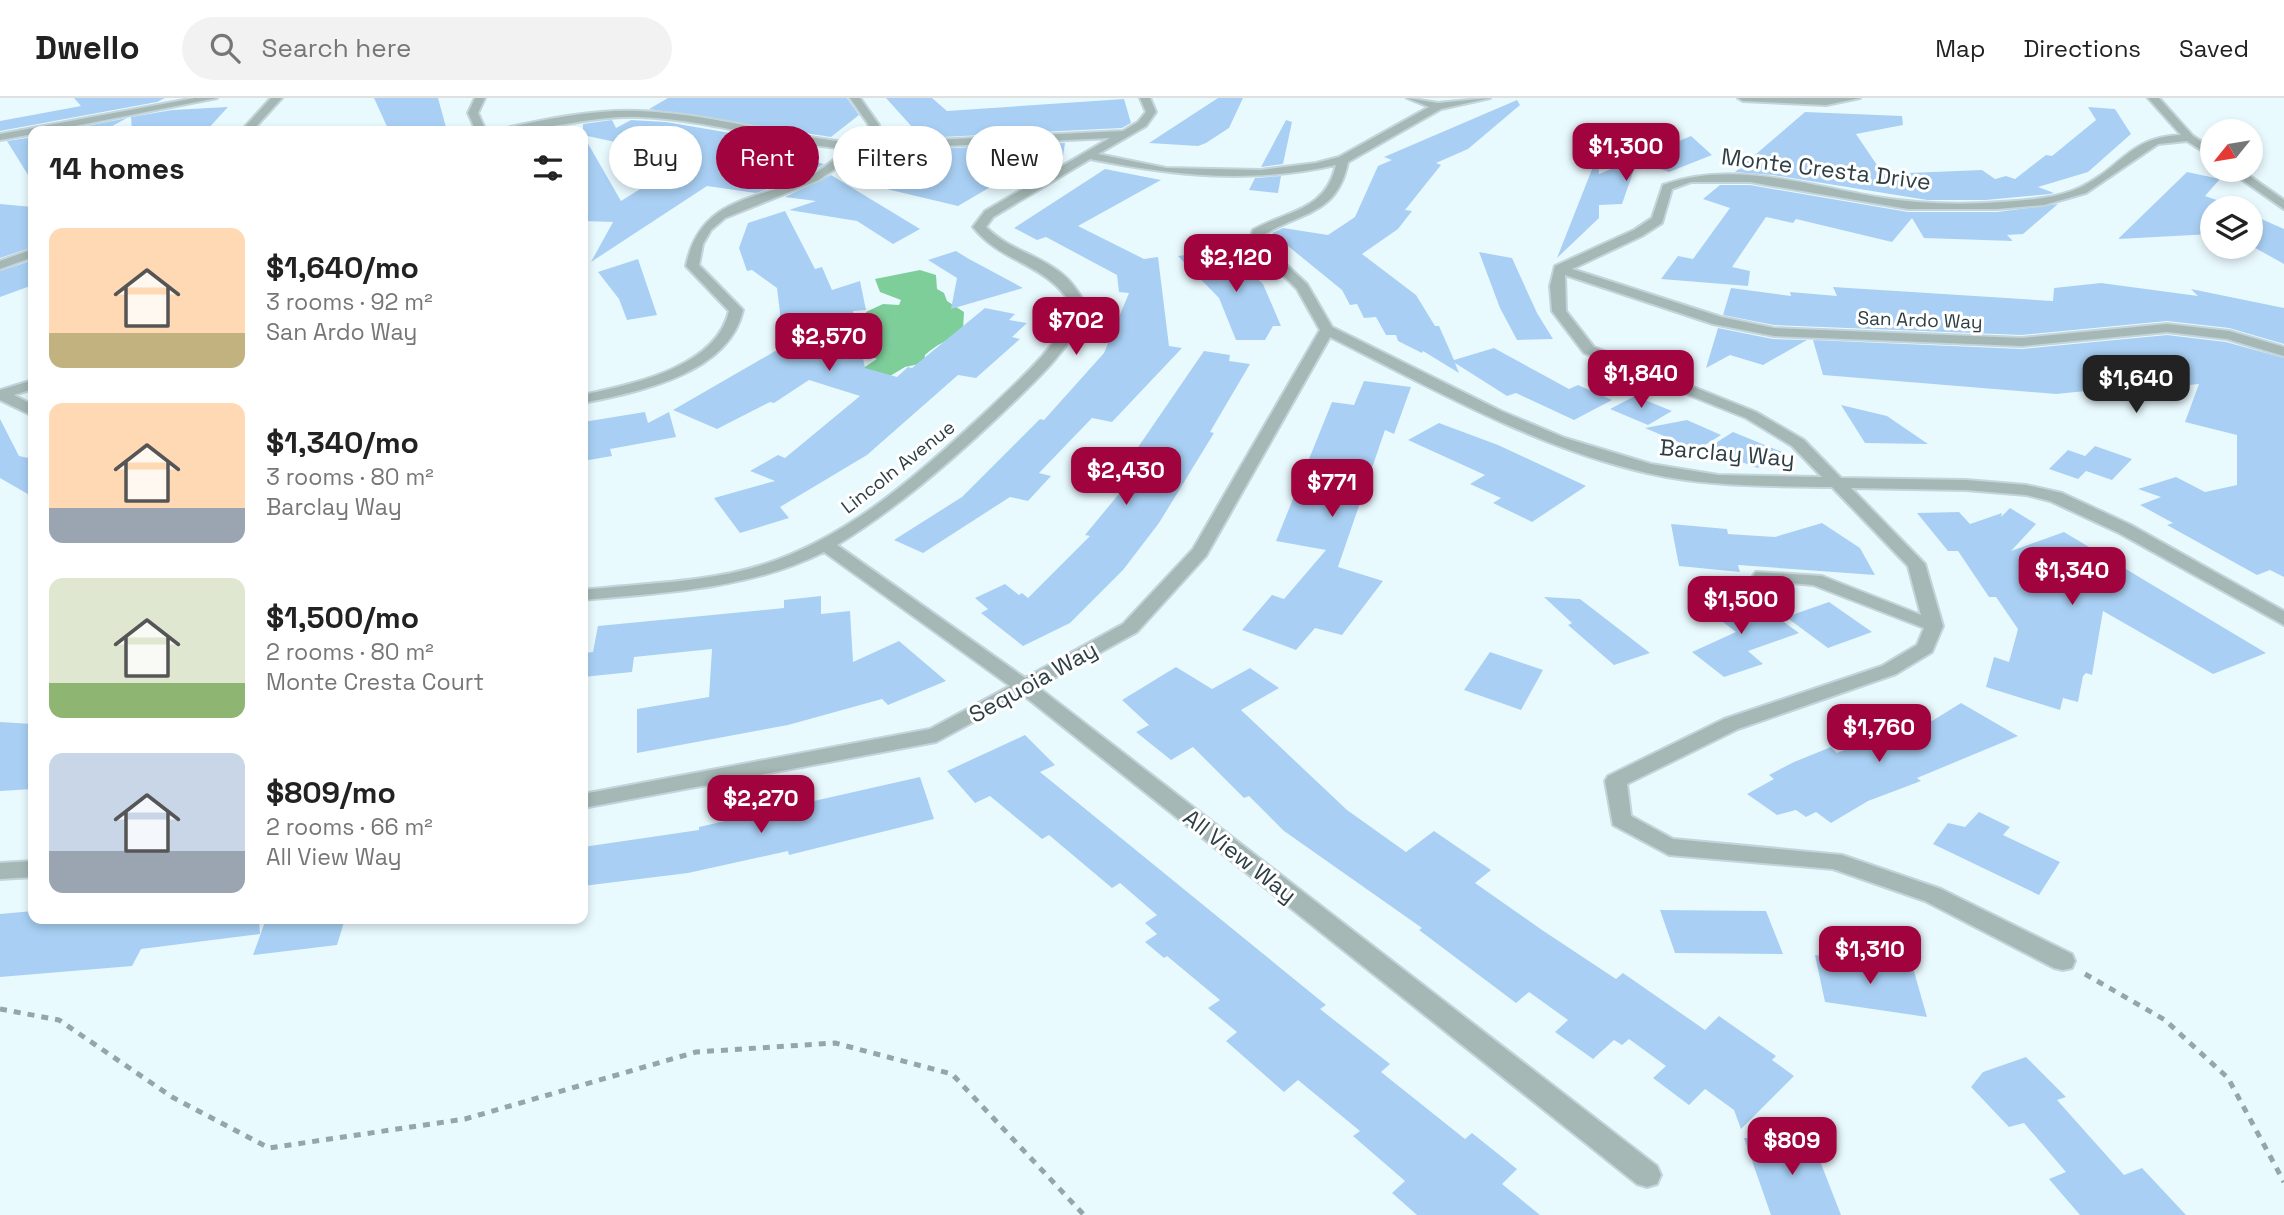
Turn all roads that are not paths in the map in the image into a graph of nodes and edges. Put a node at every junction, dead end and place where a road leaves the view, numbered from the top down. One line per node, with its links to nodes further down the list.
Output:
1 (212, 98): 12 (street)
2 (276, 98): 13 (street)
3 (480, 98): 14 (street)
4 (855, 98): 16 (street)
5 (1145, 98): 18 (street, Lincoln Avenue)
6 (1412, 98): 11 (street)
7 (1485, 98): 11 (street)
8 (1744, 98): 9 (street)
9 (1854, 98)
10 (2153, 98): 20 (street)
11 (1438, 106): 25 (street)
12 (60, 126)
13 (251, 126)
14 (479, 126)
15 (545, 126): 22 (street)
16 (874, 126)
17 (28, 132): 19 (street)
18 (1127, 134): 21 (street); 24 (street, Lincoln Avenue)
19 (0, 137)
20 (2189, 138): 23 (street); 31 (street, Monte Cresta Drive)
21 (952, 143)
22 (833, 145)
23 (2200, 146)
24 (1089, 156): 25 (street); 39 (street, Lincoln Avenue)
25 (1343, 160): 32 (street)
26 (833, 165): 36 (street)
27 (2251, 182): 28 (street)
28 (2284, 205)
29 (28, 255): 30 (street)
30 (0, 265)
31 (1560, 269): 33 (street, San Ardo Way); 38 (street)
32 (1327, 330): 38 (street, Barclay Way); 44 (street, Sequoia Way)
33 (2284, 352)
34 (28, 386): 35 (street)
35 (0, 395): 37 (street)
36 (588, 398)
37 (28, 409)
38 (1837, 484): 42 (street, Barclay Way); 43 (street)
39 (826, 545): 41 (street, Lincoln Avenue); 44 (street, All View Way)
40 (1762, 576): 43 (street)
41 (588, 594)
42 (2284, 619)
43 (1934, 626): 48 (street)
44 (1026, 688): 45 (street, Sequoia Way); 49 (street, All View Way)
45 (588, 800)
46 (28, 869): 47 (street)
47 (0, 872)
48 (2063, 961)
49 (1647, 1175)

